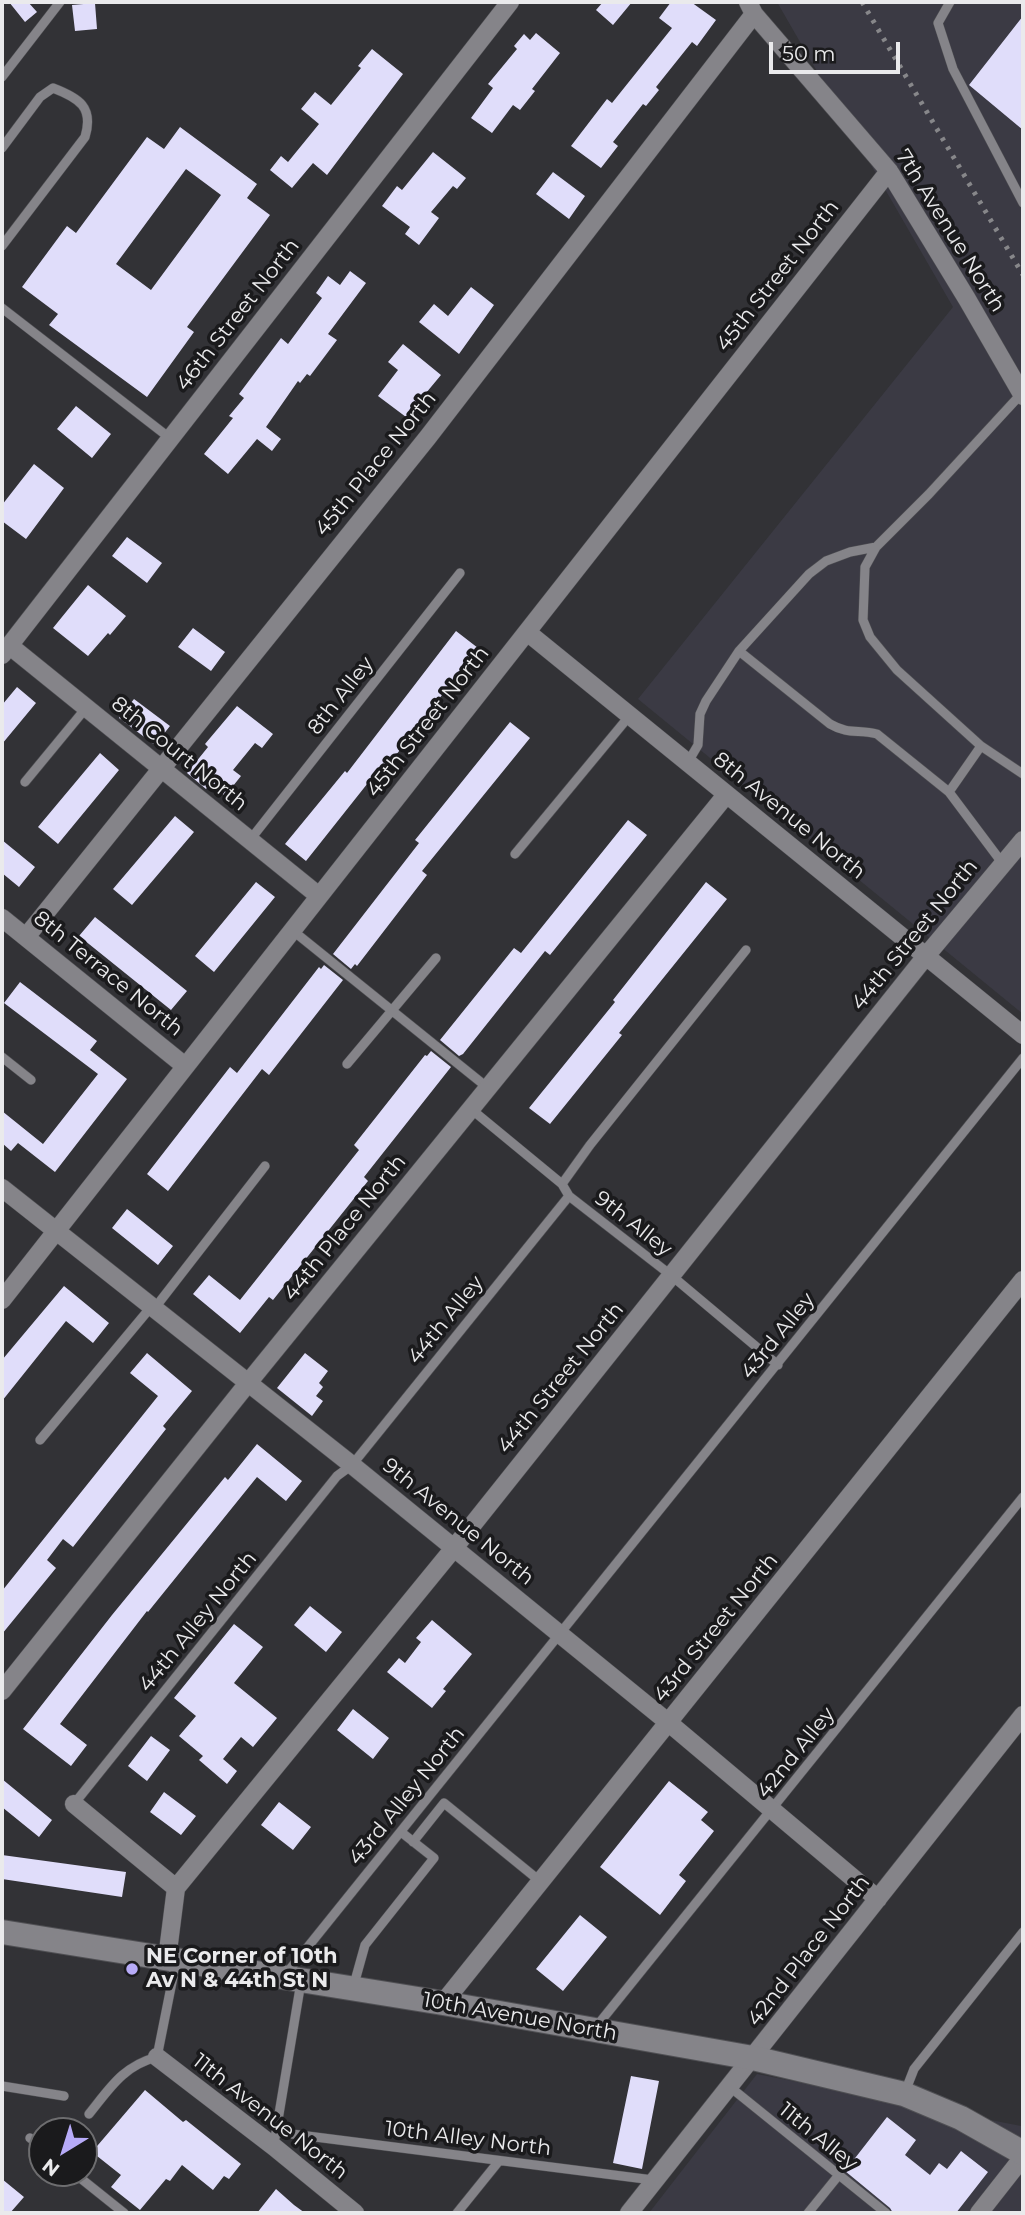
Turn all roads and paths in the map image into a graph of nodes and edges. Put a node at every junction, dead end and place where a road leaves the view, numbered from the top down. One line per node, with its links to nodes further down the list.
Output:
1 (60, 2): 5 (lane)
2 (510, 2): 12 (street, 46th Street North)
3 (950, 2): 8 (lane)
4 (751, 8): 7 (street, 7th Avenue North); 22 (street, 45th Place North)
5 (2, 77)
6 (2, 148): 9 (lane)
7 (889, 171): 11 (street, 7th Avenue North); 15 (street, 45th Street North)
8 (1023, 203)
9 (2, 246)
10 (2, 308): 12 (lane)
11 (1022, 394): 13 (lane)
12 (171, 439): 17 (street, 46th Street North)
13 (876, 547): 16 (lane); 20 (lane)
14 (460, 573): 27 (lane, 8th Alley)
15 (527, 632): 19 (street, 8th Avenue North); 31 (street, 45th Street North)
16 (739, 650): 21 (lane); 25 (lane)
17 (6, 651): 18 (street, 8th Court North)
18 (86, 708): 22 (street, 8th Court North); 24 (lane)
19 (631, 715): 21 (street, 8th Avenue North); 29 (lane)
20 (981, 746): 23 (lane); 25 (lane)
21 (688, 762): 26 (street, 8th Avenue North)
22 (161, 768): 27 (street, 8th Court North); 34 (street, 45th Place North)
23 (1023, 774)
24 (25, 782)
25 (949, 792): 30 (lane)
26 (726, 795): 36 (street, 8th Avenue North); 45 (street, 44th Place North)
27 (250, 840): 31 (street, 8th Court North)
28 (1023, 840): 30 (street, 44th Street North)
29 (515, 854)
30 (1003, 864): 36 (street, 44th Street North)
31 (319, 897): 33 (street, 45th Street North)
32 (2, 918): 34 (street, 8th Terrace North)
33 (292, 930): 38 (lane); 43 (street, 45th Street North)
34 (26, 937): 43 (street, 8th Terrace North)
35 (746, 950): 48 (lane)
36 (926, 956): 39 (street, 8th Avenue North); 52 (street, 44th Street North)
37 (436, 958): 38 (lane)
38 (392, 1010): 42 (lane); 45 (lane)
39 (1023, 1035)
40 (2, 1057): 44 (lane)
41 (1023, 1058): 56 (lane, 43rd Alley)
42 (347, 1063)
43 (185, 1066): 51 (street, 45th Street North)
44 (31, 1080)
45 (488, 1088): 46 (street, 44th Place North)
46 (471, 1109): 48 (lane, 9th Alley); 57 (street, 44th Place North)
47 (265, 1166): 55 (lane)
48 (562, 1184): 50 (lane, 9th Alley)
49 (2, 1188): 51 (street, 9th Avenue North)
50 (569, 1196): 52 (lane, 9th Alley); 59 (lane, 44th Alley)
51 (55, 1232): 54 (street, 45th Street North); 55 (street, 9th Avenue North)
52 (671, 1276): 56 (lane, 9th Alley); 61 (street, 44th Street North)
53 (1023, 1280): 65 (street, 43rd Street North)
54 (2, 1300)
55 (153, 1308): 57 (street, 9th Avenue North); 58 (lane)
56 (778, 1365): 62 (lane, 43rd Alley)
57 (248, 1383): 59 (street, 9th Avenue North); 63 (street, 44th Place North)
58 (40, 1440)
59 (352, 1465): 61 (street, 9th Avenue North); 66 (lane, 44th Alley North)
60 (1023, 1497): 67 (lane, 42nd Alley)
61 (454, 1548): 62 (street, 9th Avenue North); 71 (street, 44th Street North)
62 (559, 1635): 65 (street, 9th Avenue North); 68 (lane, 43rd Alley North)
63 (2, 1691)
64 (1023, 1715): 72 (street, 42nd Place North)
65 (669, 1723): 67 (street, 9th Avenue North); 70 (street, 43rd Street North)
66 (74, 1804): 71 (street)
67 (772, 1811): 72 (street, 9th Avenue North); 79 (lane, 42nd Alley)
68 (401, 1832): 69 (lane); 76 (lane, 43rd Alley North)
69 (413, 1842): 70 (lane); 77 (lane)
70 (541, 1882): 78 (street, 43rd Street North)
71 (176, 1888): 75 (street)
72 (878, 1899): 81 (street, 42nd Place North)
73 (2, 1932): 75 (street, 10th Avenue North)
74 (1023, 1932): 84 (lane)
75 (172, 1960): 76 (street, 10th Avenue North); 80 (lane)
76 (292, 1979): 77 (street, 10th Avenue North); 87 (lane, 43rd Alley North)
77 (353, 1990): 78 (street, 10th Avenue North)
78 (443, 2003): 79 (street, 10th Avenue North)
79 (594, 2030): 81 (street, 10th Avenue North)
80 (157, 2057): 86 (lane); 87 (street, 11th Avenue North)
81 (753, 2058): 83 (street, 42nd Place North); 84 (street, 10th Avenue North)
82 (2, 2085): 85 (lane)
83 (730, 2087): 90 (lane, 11th Alley); 91 (street, 42nd Place North)
84 (904, 2094): 88 (street, 10th Avenue North)
85 (64, 2096)
86 (89, 2113)
87 (275, 2139): 89 (lane, 10th Alley North); 94 (street, 11th Avenue North)
88 (1023, 2155): 99 (street)
89 (499, 2161): 91 (lane, 10th Alley North); 95 (lane)
90 (838, 2176): 97 (lane); 98 (lane, 11th Alley)
91 (655, 2181): 96 (street, 42nd Place North)
92 (92, 2187): 93 (lane)
93 (124, 2213)
94 (355, 2213)
95 (457, 2213)
96 (629, 2213)
97 (808, 2213)
98 (886, 2213)
99 (979, 2213)

